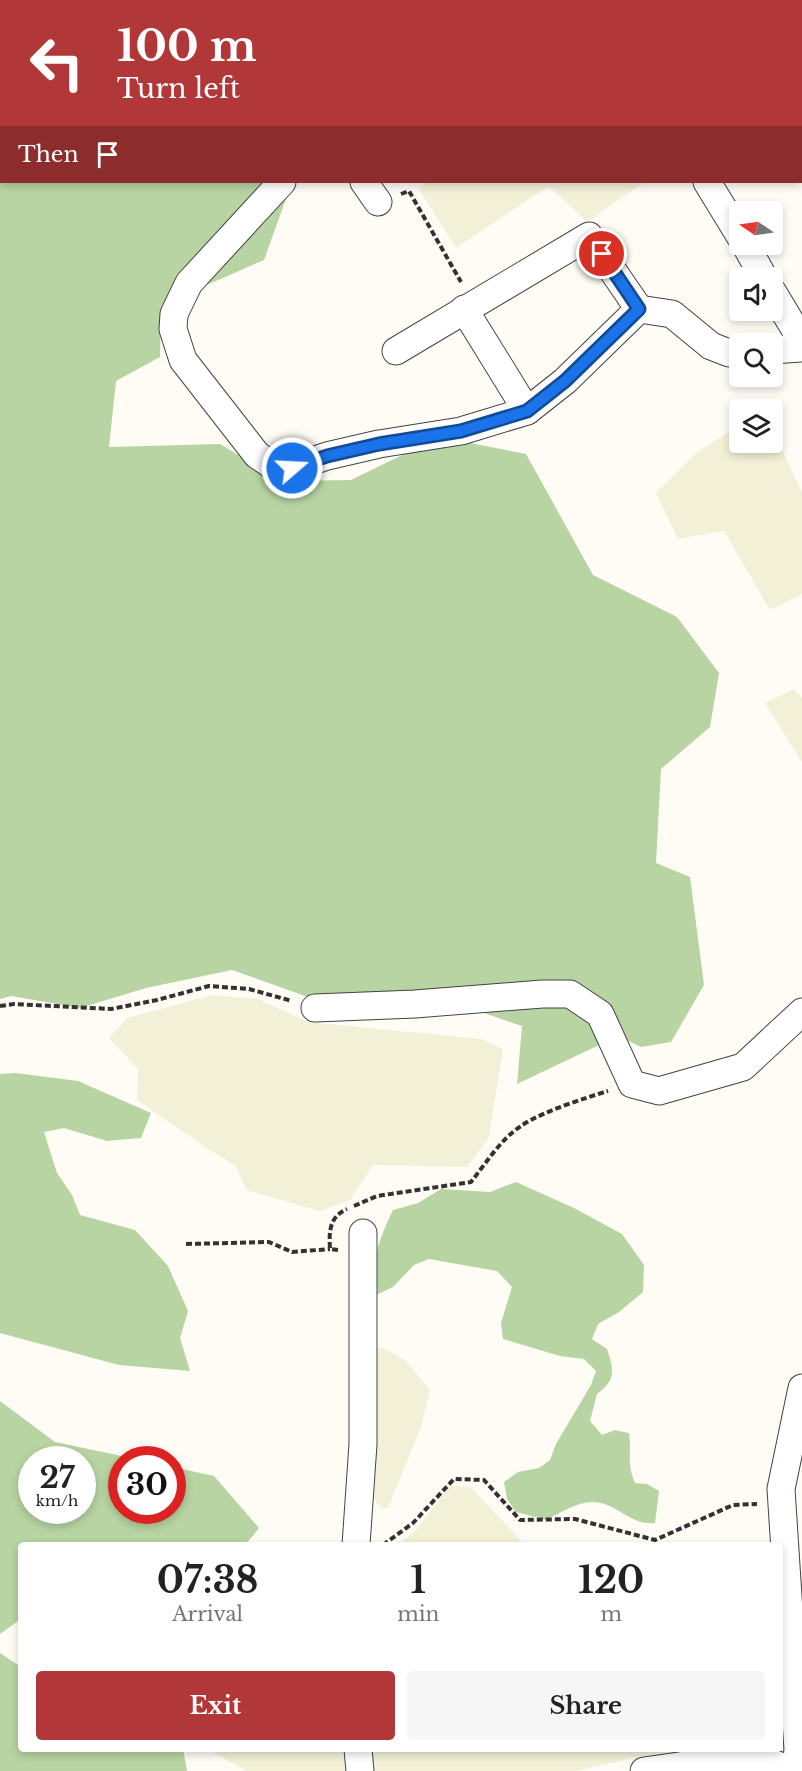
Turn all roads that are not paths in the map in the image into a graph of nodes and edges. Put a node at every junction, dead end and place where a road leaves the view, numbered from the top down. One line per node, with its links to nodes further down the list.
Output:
1 (281, 183): 12 (street)
2 (708, 183): 3 (street)
3 (729, 218)
4 (469, 306): 5 (street); 10 (street); 12 (street)
5 (639, 309): 11 (street); 12 (street)
6 (783, 309): 7 (street)
7 (802, 341)
8 (802, 348): 9 (street)
9 (783, 349)
10 (396, 351)
11 (729, 353)
12 (527, 411)
13 (315, 1008): 14 (street)
14 (802, 1012)
15 (362, 1244): 18 (street)
16 (802, 1388): 17 (street)
17 (789, 1520): 22 (street)
18 (356, 1542)
19 (358, 1752): 20 (street)
20 (360, 1771)
21 (644, 1771): 22 (street)
22 (795, 1771)

